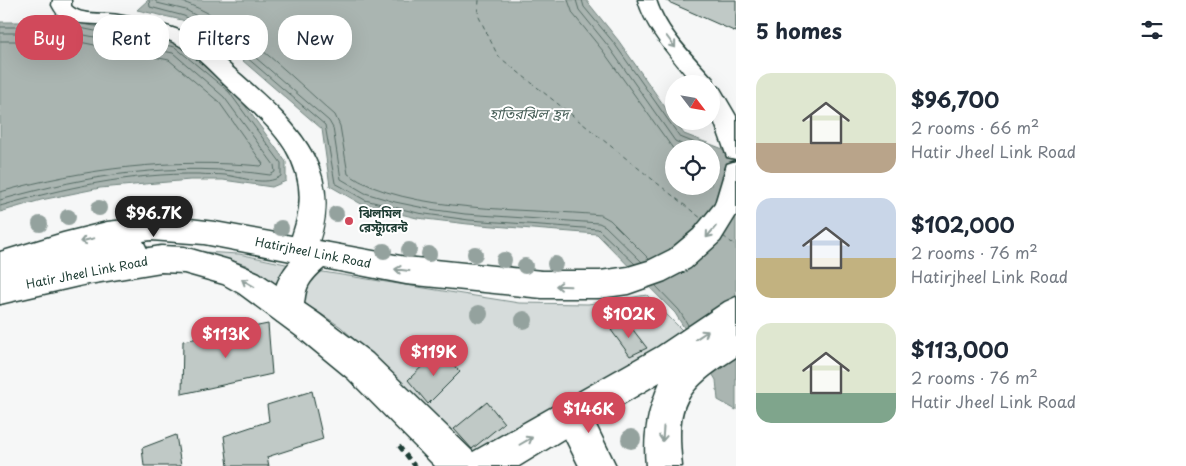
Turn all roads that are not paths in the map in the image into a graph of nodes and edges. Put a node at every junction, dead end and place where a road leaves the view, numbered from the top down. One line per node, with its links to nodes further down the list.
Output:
1 (62, 0): 9 (main road)
2 (647, 0): 3 (main road, one-way to 3)
3 (698, 75)
4 (720, 108): 5 (main road)
5 (736, 145): 6 (main road)
6 (736, 150)
7 (736, 172): 9 (main road, Hatirjheel Link Road, one-way to 9)
8 (228, 237): 9 (main road, Hatirjheel Link Road); 10 (main road, Hatirjheel Link Road, one-way to 10); 11 (main road, Hatir Jheel Link Road)
9 (311, 252): 12 (main road)
10 (0, 265)
11 (0, 290): 12 (main road, Hatir Jheel Link Road, one-way to 11)
12 (288, 311): 17 (main road, Hatir Jheel Link Road)
13 (736, 312): 15 (main road, one-way to 13)
14 (736, 338): 15 (main road)
15 (672, 371): 16 (main road); 20 (main road, one-way to 20)
16 (572, 415): 18 (main road, one-way to 16); 19 (main road)
17 (461, 466)
18 (484, 466)
19 (598, 466)
20 (664, 466)

